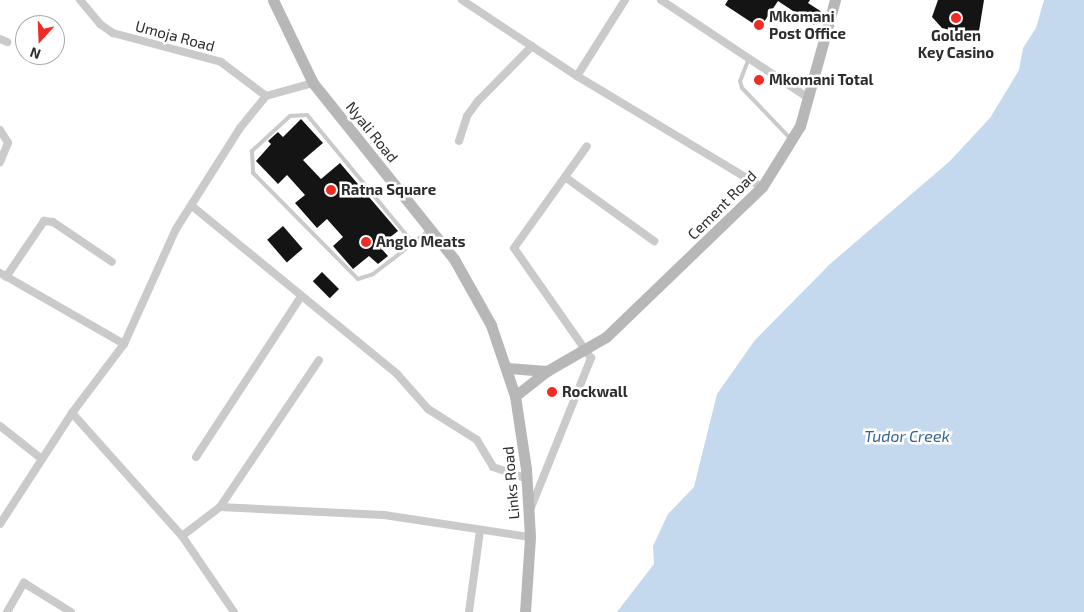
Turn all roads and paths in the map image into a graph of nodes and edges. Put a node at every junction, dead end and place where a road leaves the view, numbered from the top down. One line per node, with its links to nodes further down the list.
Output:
1 (80, 0): 11 (street, Umoja Road)
2 (273, 0): 10 (main road, Nyali Road)
3 (462, 0): 7 (street)
4 (625, 0): 9 (street)
5 (661, 0): 8 (street)
6 (834, 0): 12 (main road, Cement Road)
7 (532, 46): 9 (street); 14 (street)
8 (749, 58): 12 (street); 15 (lane)
9 (577, 76): 19 (street)
10 (313, 83): 11 (street); 21 (main road, Nyali Road)
11 (266, 96): 20 (street)
12 (807, 97): 15 (main road, Cement Road)
13 (0, 130): 17 (street)
14 (459, 141)
15 (792, 141): 19 (main road, Cement Road)
16 (587, 146): 18 (street)
17 (0, 162)
18 (565, 177): 22 (street); 28 (street)
19 (762, 187): 28 (main road, Cement Road)
20 (192, 206): 26 (street); 27 (street)
21 (430, 229): 23 (lane); 29 (main road, Nyali Road)
22 (654, 241)
23 (413, 243): 23 (lane)
24 (112, 262): 25 (street)
25 (3, 275): 27 (street)
26 (300, 298): 36 (street); 38 (street)
27 (124, 344): 34 (street)
28 (588, 350): 32 (main road, Cement Road); 40 (street)
29 (502, 354): 31 (main road, Links Road)
30 (319, 360): 39 (street)
31 (506, 368): 32 (main road); 33 (main road, Links Road)
32 (547, 371): 33 (main road, Cement Road)
33 (515, 396): 38 (main road, Links Road)
34 (72, 413): 37 (street); 43 (street)
35 (0, 426): 37 (street)
36 (196, 457)
37 (42, 459): 41 (street)
38 (528, 479): 40 (main road, Links Road)
39 (220, 507): 42 (street); 43 (street)
40 (530, 510): 44 (main road, Links Road)
41 (0, 524)
42 (480, 531): 44 (street); 49 (street)
43 (182, 536): 48 (street)
44 (530, 537): 50 (main road, Links Road)
45 (60, 610): 46 (street); 47 (street)
46 (7, 612)
47 (71, 612)
48 (234, 612)
49 (469, 612)
50 (525, 612)

